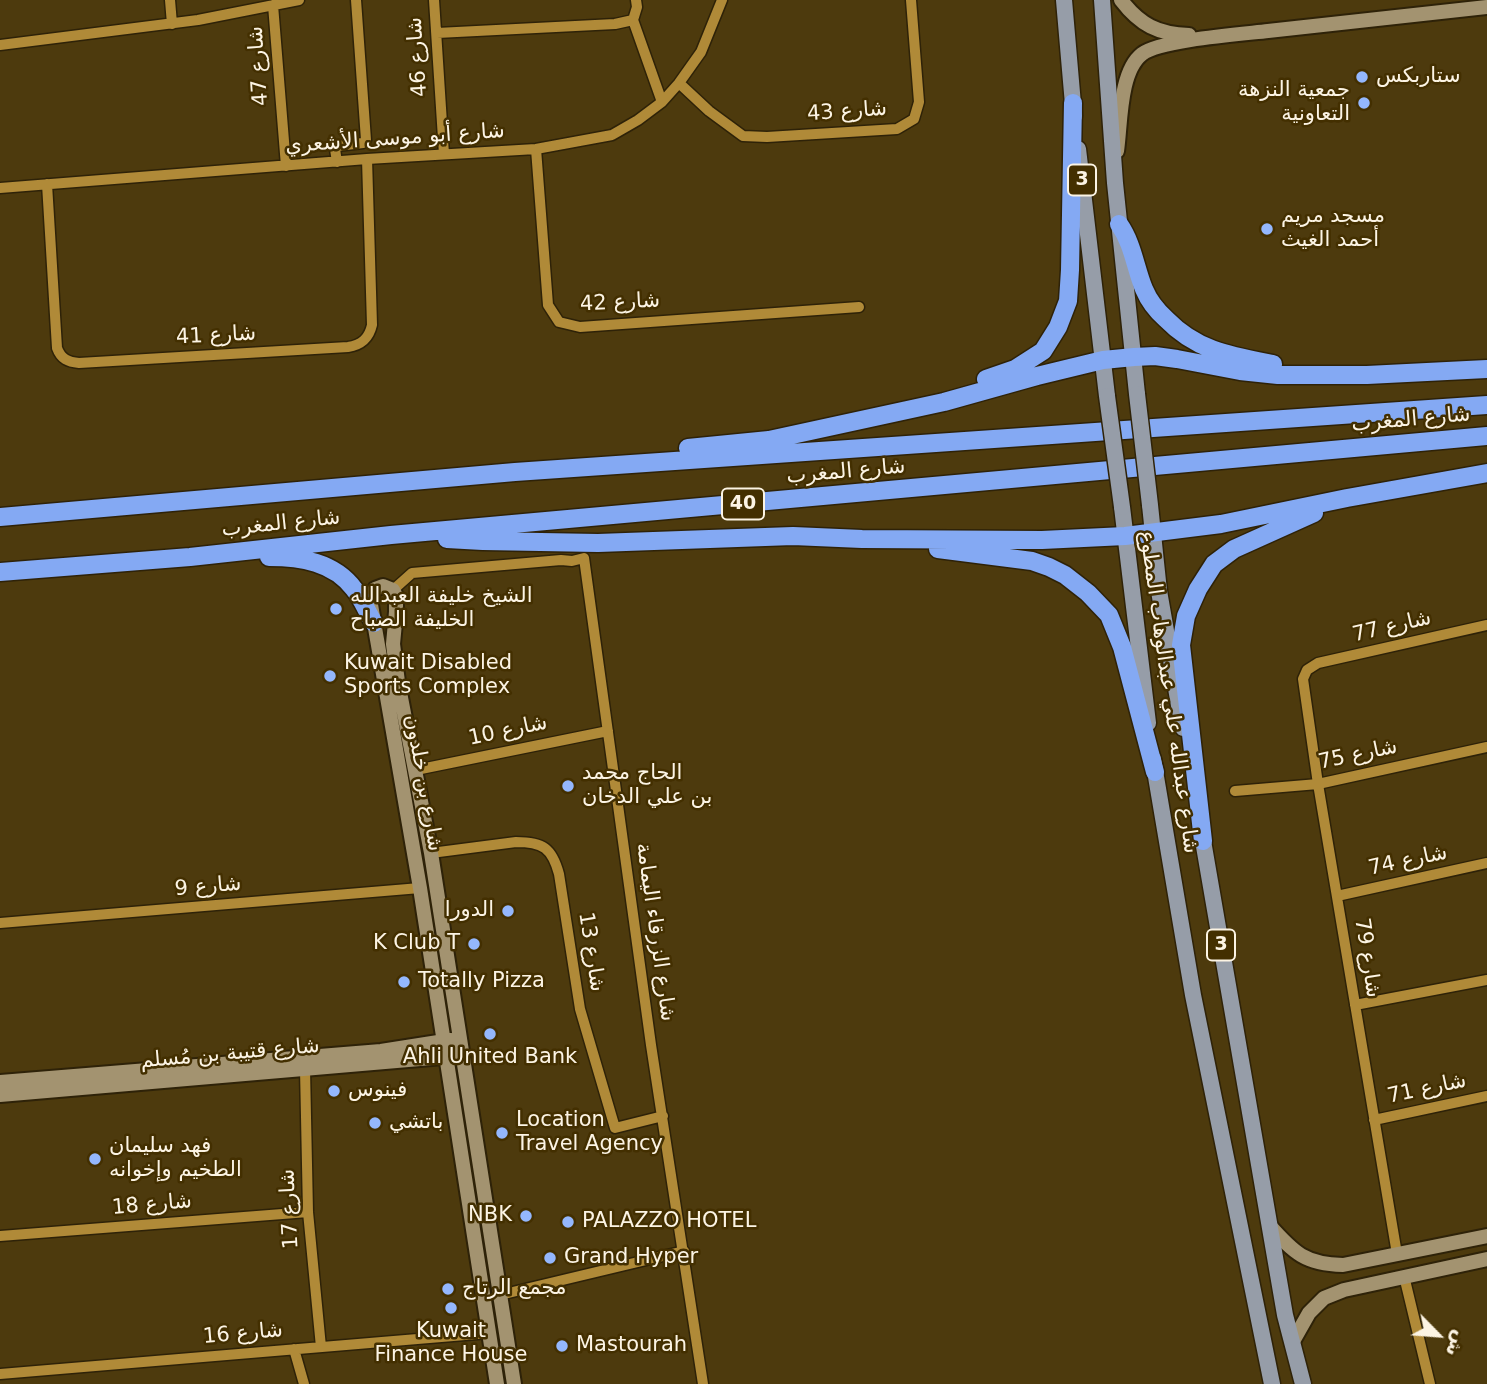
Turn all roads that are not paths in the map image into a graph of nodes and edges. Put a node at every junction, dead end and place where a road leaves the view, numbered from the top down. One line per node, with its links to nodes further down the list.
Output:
1 (170, 0): 15 (street)
2 (299, 0): 12 (street, شارع 47)
3 (356, 0): 25 (street)
4 (434, 0): 16 (street, شارع 46)
5 (636, 0): 14 (street)
6 (722, 0): 19 (street, شارع أبو موسى الأشعري)
7 (911, 0): 19 (street, شارع 43)
8 (1064, 0): 21 (main road, شارع عبدالله علي عبدالوهاب المطوع / 3)
9 (1102, 0): 27 (main road, شارع عبدالله علي عبدالوهاب المطوع / 3)
10 (1121, 0): 17 (street)
11 (1469, 4): 13 (street); 17 (street)
12 (273, 5): 15 (street, شارع 47); 26 (street, شارع 47)
13 (1487, 7)
14 (633, 20): 16 (street); 20 (street)
15 (172, 24): 18 (street, شارع 47)
16 (437, 33): 23 (street, شارع 46)
17 (1215, 37): 27 (street)
18 (0, 44)
19 (679, 83): 20 (street, شارع أبو موسى الأشعري)
20 (662, 102): 22 (street, شارع أبو موسى الأشعري)
21 (1073, 103): 33 (main road, شارع عبدالله علي عبدالوهاب المطوع / 3); 37 (highway)
22 (536, 149): 23 (street, شارع أبو موسى الأشعري); 31 (street, شارع 42)
23 (444, 154): 24 (street, شارع أبو موسى الأشعري)
24 (367, 159): 25 (street, شارع أبو موسى الأشعري); 28 (street, شارع 41)
25 (337, 162): 26 (street, شارع أبو موسى الأشعري)
26 (285, 166): 28 (street, شارع أبو موسى الأشعري)
27 (1115, 169): 30 (main road, شارع عبدالله علي عبدالوهاب المطوع / 3)
28 (47, 184): 29 (street, شارع أبو موسى الأشعري)
29 (0, 188)
30 (1119, 224): 32 (main road, شارع عبدالله علي عبدالوهاب المطوع / 3); 35 (highway)
31 (859, 307)
32 (1134, 357): 33 (highway); 35 (highway); 43 (main road, شارع عبدالله علي عبدالوهاب المطوع / 3, bridge)
33 (1103, 360): 37 (highway); 45 (main road, شارع عبدالله علي عبدالوهاب المطوع / 3, bridge)
34 (1487, 369): 35 (highway)
35 (1324, 375)
36 (1487, 405): 39 (highway, شارع المغرب / 40)
37 (897, 412): 39 (highway)
38 (1487, 436): 44 (highway, شارع المغرب / 40)
39 (515, 472): 42 (highway, شارع المغرب / 40)
40 (1487, 473): 41 (highway)
41 (1347, 498): 43 (highway); 59 (highway)
42 (0, 517)
43 (1152, 533): 45 (highway); 59 (main road, شارع عبدالله علي عبدالوهاب المطوع / 3)
44 (391, 535): 46 (highway); 47 (highway, شارع المغرب / 40)
45 (1125, 536): 46 (highway); 56 (main road, شارع عبدالله علي عبدالوهاب المطوع / 3)
46 (862, 539): 56 (highway)
47 (203, 555): 48 (highway, شارع المغرب / 40); 50 (highway)
48 (0, 572)
49 (393, 590): 50 (street, شارع بن خلدون); 53 (street, شارع الزرقاء اليمامة); 55 (street, شارع بن خلدون)
50 (374, 622): 62 (street, شارع بن خلدون)
51 (1487, 625): 52 (street, شارع 77)
52 (1307, 670): 57 (street, شارع 79)
53 (608, 730): 55 (street, شارع 10); 75 (street, شارع الزرقاء اليمامة)
54 (1487, 747): 57 (street, شارع 75)
55 (416, 770): 60 (street, شارع بن خلدون)
56 (1154, 772): 97 (main road, شارع عبدالله علي عبدالوهاب المطوع / 3)
57 (1318, 784): 58 (street, شارع 75); 63 (street, شارع 79)
58 (1235, 791)
59 (1203, 841): 78 (main road, شارع عبدالله علي عبدالوهاب المطوع / 3)
60 (431, 853): 67 (street, شارع بن خلدون); 75 (street, شارع 13)
61 (1487, 863): 63 (street, شارع 74)
62 (420, 888): 64 (street, شارع 9); 68 (street, شارع بن خلدون)
63 (1337, 896): 66 (street, شارع 79)
64 (0, 923)
65 (1487, 980): 66 (street)
66 (1355, 1005): 76 (street, شارع 79)
67 (460, 1038): 68 (street, شارع قتيبة بن مُسلم); 69 (street, شارع بن خلدون)
68 (443, 1041): 70 (street, شارع بن خلدون); 72 (street, شارع قتيبة بن مُسلم)
69 (463, 1055): 70 (street, شارع قتيبة بن مُسلم); 87 (street, شارع بن خلدون)
70 (446, 1057): 71 (street, شارع قتيبة بن مُسلم); 88 (street, شارع بن خلدون)
71 (304, 1069): 73 (street, شارع قتيبة بن مُسلم); 77 (street, شارع 17)
72 (0, 1082)
73 (0, 1095)
74 (1487, 1096): 76 (street, شارع 71)
75 (663, 1116): 81 (street, شارع الزرقاء اليمامة)
76 (1374, 1120): 82 (street, شارع 79)
77 (308, 1212): 79 (street, شارع 18); 90 (street, شارع 17)
78 (1270, 1226): 84 (street); 89 (main road, شارع عبدالله علي عبدالوهاب المطوع / 3)
79 (0, 1236)
80 (1487, 1236): 82 (street)
81 (684, 1251): 87 (street); 96 (street, شارع الزرقاء اليمامة)
82 (1396, 1254): 84 (street)
83 (1487, 1259): 85 (street)
84 (1343, 1265): 86 (street)
85 (1404, 1276): 86 (street); 99 (street)
86 (1345, 1290): 89 (street)
87 (500, 1295): 95 (street, شارع بن خلدون)
88 (489, 1333): 90 (street, شارع 16); 94 (street, شارع بن خلدون)
89 (1292, 1343): 98 (main road, شارع عبدالله علي عبدالوهاب المطوع / 3)
90 (321, 1347): 91 (street, شارع 16)
91 (294, 1349): 92 (street, شارع 16); 93 (street)
92 (0, 1374)
93 (304, 1384)
94 (497, 1384)
95 (514, 1384)
96 (703, 1384)
97 (1272, 1384)
98 (1303, 1384)
99 (1430, 1384)

